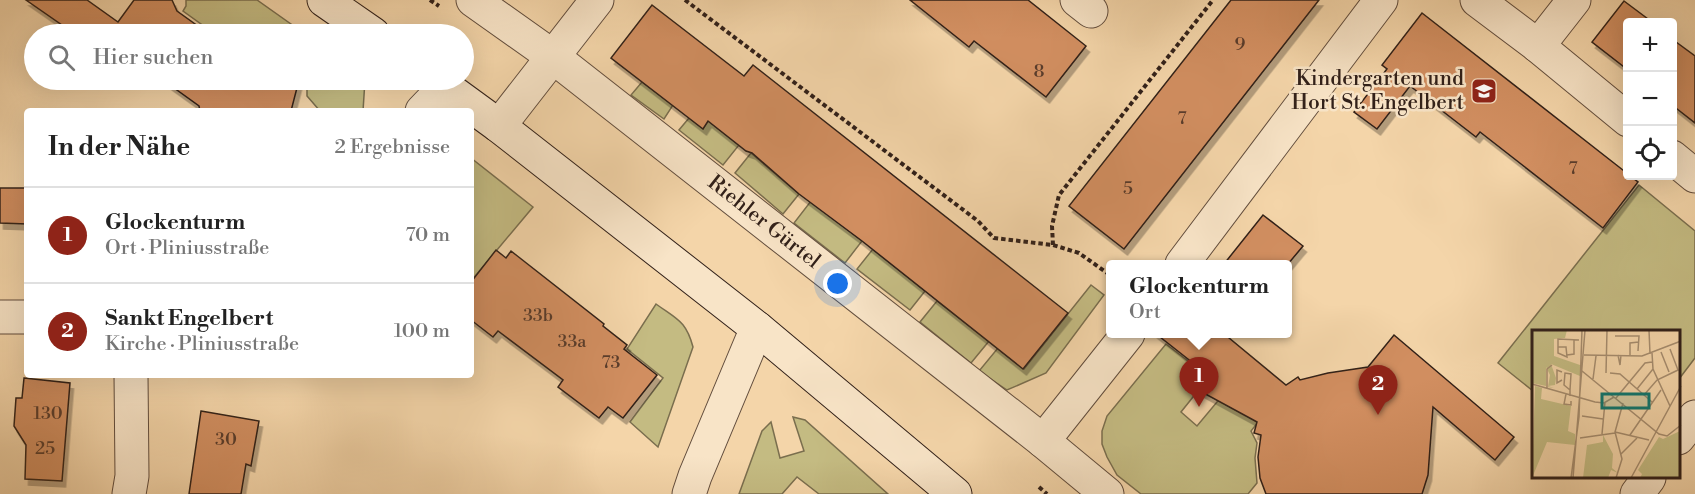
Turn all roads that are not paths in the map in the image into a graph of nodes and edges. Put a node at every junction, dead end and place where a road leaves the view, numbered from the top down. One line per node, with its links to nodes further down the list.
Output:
1 (324, 0): 7 (street)
2 (473, 0): 9 (street, Riehler Gürtel)
3 (597, 0): 9 (street)
4 (1381, 0): 17 (street)
5 (1477, 0): 8 (street)
6 (1574, 0): 8 (street)
7 (359, 24)
8 (1538, 46): 13 (street)
9 (552, 56): 14 (street); 25 (street, Riehler Gürtel)
10 (436, 90): 12 (street)
11 (450, 90): 14 (street)
12 (424, 108)
13 (1623, 116)
14 (499, 126): 20 (street)
15 (1677, 161): 16 (street)
16 (1695, 176)
17 (1185, 260)
18 (0, 317): 19 (street)
19 (24, 318)
20 (757, 328): 28 (street); 29 (street)
21 (1124, 338): 25 (street)
22 (131, 378): 27 (street)
23 (1695, 417): 24 (street)
24 (1680, 436)
25 (1043, 441): 30 (street, Riehler Gürtel)
26 (1648, 479): 31 (street)
27 (129, 494)
28 (689, 494)
29 (955, 494)
30 (1107, 494)
31 (1637, 494)

